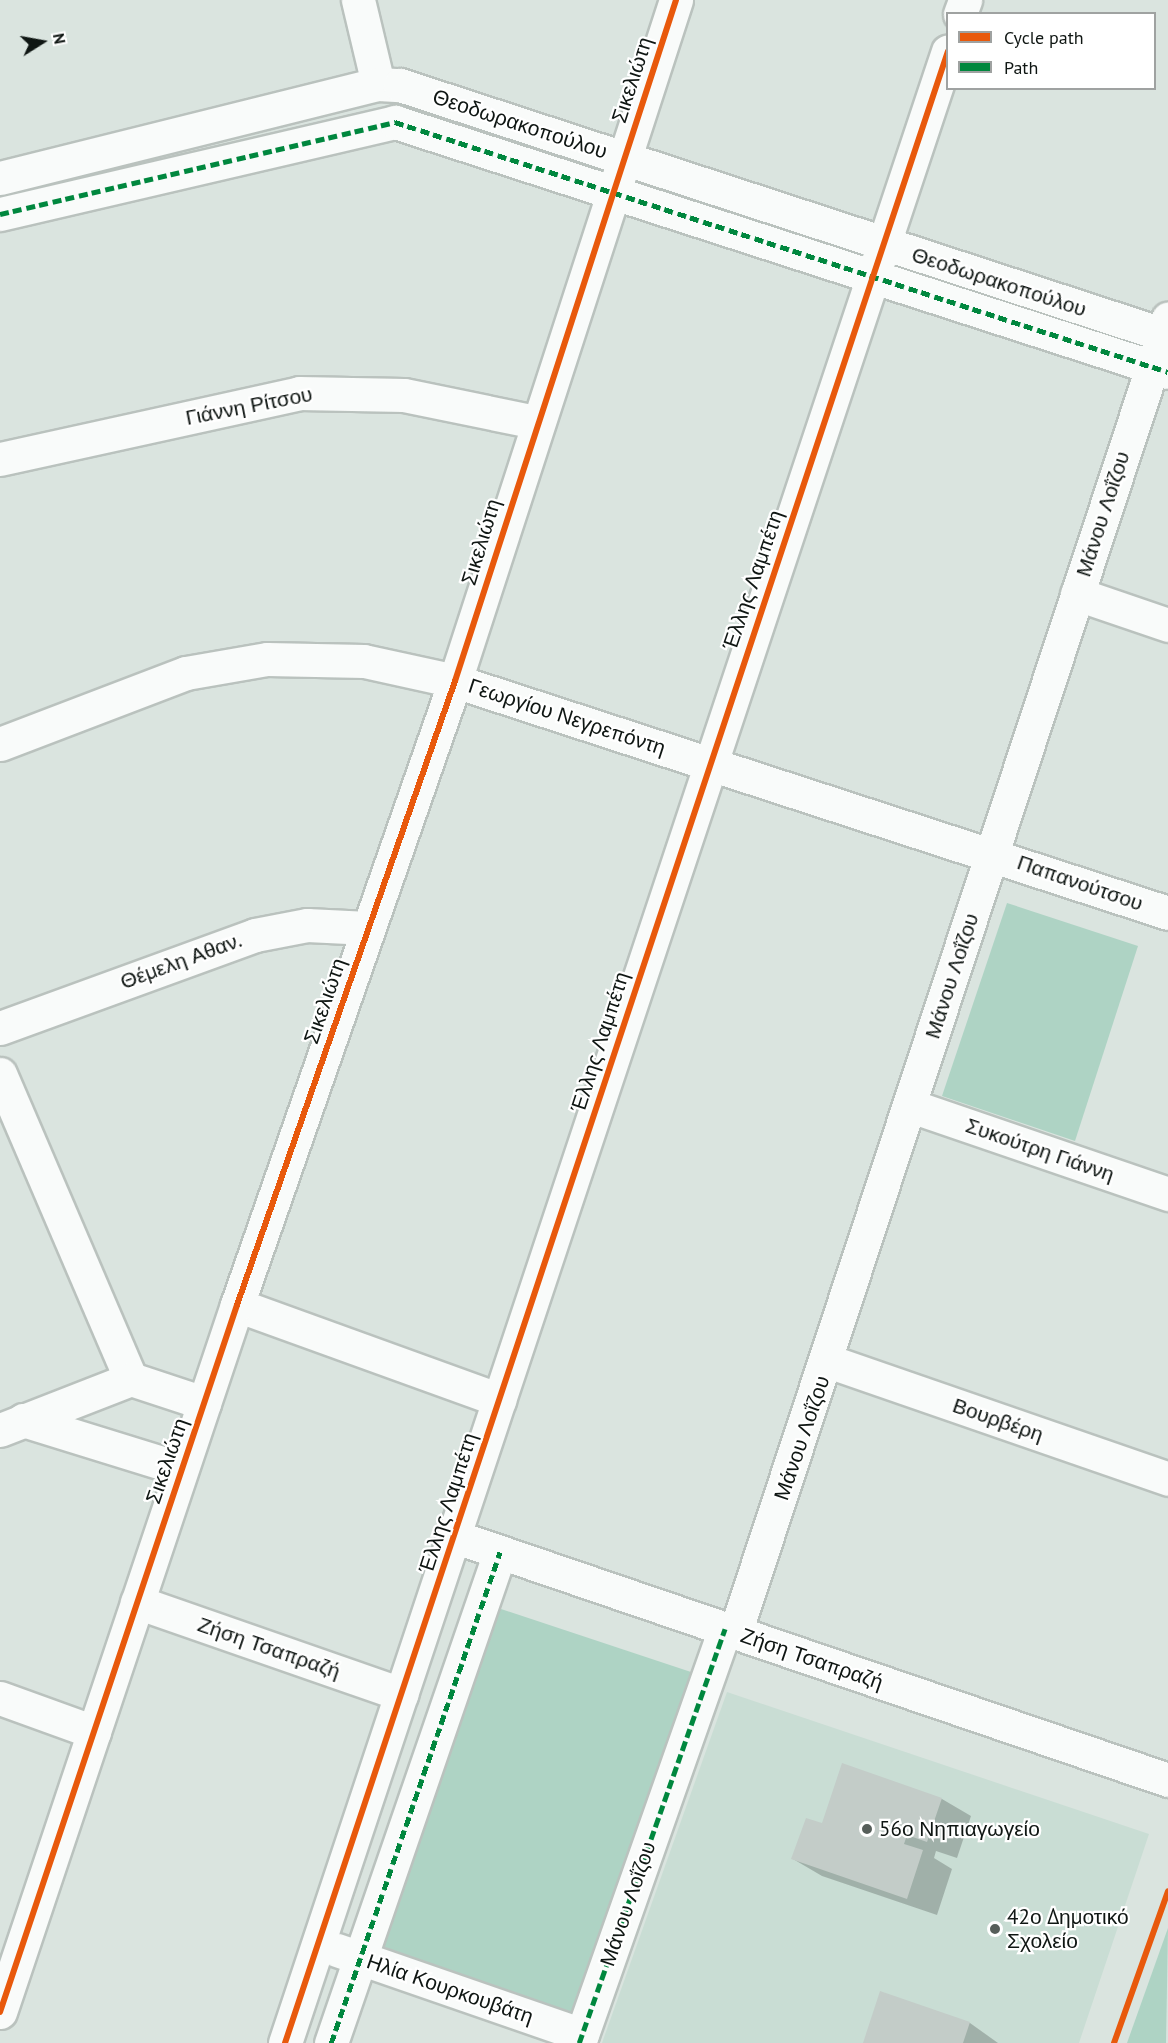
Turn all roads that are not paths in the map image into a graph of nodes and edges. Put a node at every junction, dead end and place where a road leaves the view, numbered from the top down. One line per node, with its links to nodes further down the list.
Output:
1 (358, 0): 4 (street)
2 (676, 0): 5 (street, Σικελιώτη)
3 (946, 57): 9 (street, Έλλης Λαμπέτη)
4 (378, 84): 5 (street, Θεοδωρακοπούλου); 6 (street, Θεοδωρακοπούλου)
5 (624, 158): 7 (street, Σικελιώτη); 9 (street, Θεοδωρακοπούλου)
6 (0, 178)
7 (614, 189): 8 (street); 10 (street); 13 (street, Σικελιώτη)
8 (0, 214)
9 (882, 245): 10 (street, Έλλης Λαμπέτη); 11 (street, Θεοδωρακοπούλου)
10 (872, 277): 12 (street); 19 (street, Έλλης Λαμπέτη)
11 (1166, 330): 12 (street, Μάνου Λοΐζου)
12 (1160, 370): 15 (street, Μάνου Λοΐζου)
13 (536, 422): 14 (street, Γιάννη Ρίτσου); 17 (street, Σικελιώτη)
14 (0, 459)
15 (1077, 594): 16 (street); 20 (street, Μάνου Λοΐζου)
16 (1168, 625)
17 (455, 681): 18 (street, Γεωργίου Νεγρεπόντη); 19 (street, Γεωργίου Νεγρεπόντη); 22 (street, Σικελιώτη)
18 (0, 744)
19 (709, 762): 20 (street, Γεωργίου Νεγρεπόντη); 30 (street, Έλλης Λαμπέτη)
20 (992, 853): 21 (street, Παπανούτσου); 25 (street, Μάνου Λοΐζου)
21 (1168, 913)
22 (368, 928): 23 (street, Θέμελη Αθαν.); 27 (street, Σικελιώτη)
23 (0, 1028)
24 (0, 1074): 29 (street)
25 (911, 1106): 26 (street, Συκούτρη Γιάννη); 28 (street, Μάνου Λοΐζου)
26 (1168, 1194)
27 (237, 1305): 30 (street); 31 (street, Σικελιώτη)
28 (828, 1361): 34 (street, Βουρβέρη); 38 (street, Μάνου Λοΐζου)
29 (131, 1378): 31 (street); 32 (street)
30 (499, 1400): 35 (street, Έλλης Λαμπέτη)
31 (204, 1403): 33 (street, Σικελιώτη)
32 (12, 1425): 33 (street)
33 (181, 1468): 37 (street, Σικελιώτη)
34 (1168, 1479)
35 (456, 1536): 36 (street, Ζήση Τσαπραζή); 39 (street, Έλλης Λαμπέτη)
36 (500, 1552): 38 (street, Ζήση Τσαπραζή); 44 (street)
37 (137, 1602): 39 (street, Ζήση Τσαπραζή); 41 (street, Σικελιώτη)
38 (730, 1631): 42 (street, Ζήση Τσαπραζή); 46 (street, Μάνου Λοΐζου)
39 (401, 1694): 43 (street, Έλλης Λαμπέτη)
40 (0, 1698): 41 (street)
41 (94, 1732): 45 (street, Σικελιώτη)
42 (1168, 1780)
43 (319, 1943): 44 (street, Ηλία Κουρκουβάτη); 47 (street, Έλλης Λαμπέτη)
44 (359, 1957): 46 (street, Ηλία Κουρκουβάτη); 48 (street)
45 (0, 2012)
46 (581, 2039)
47 (285, 2043)
48 (331, 2043)

